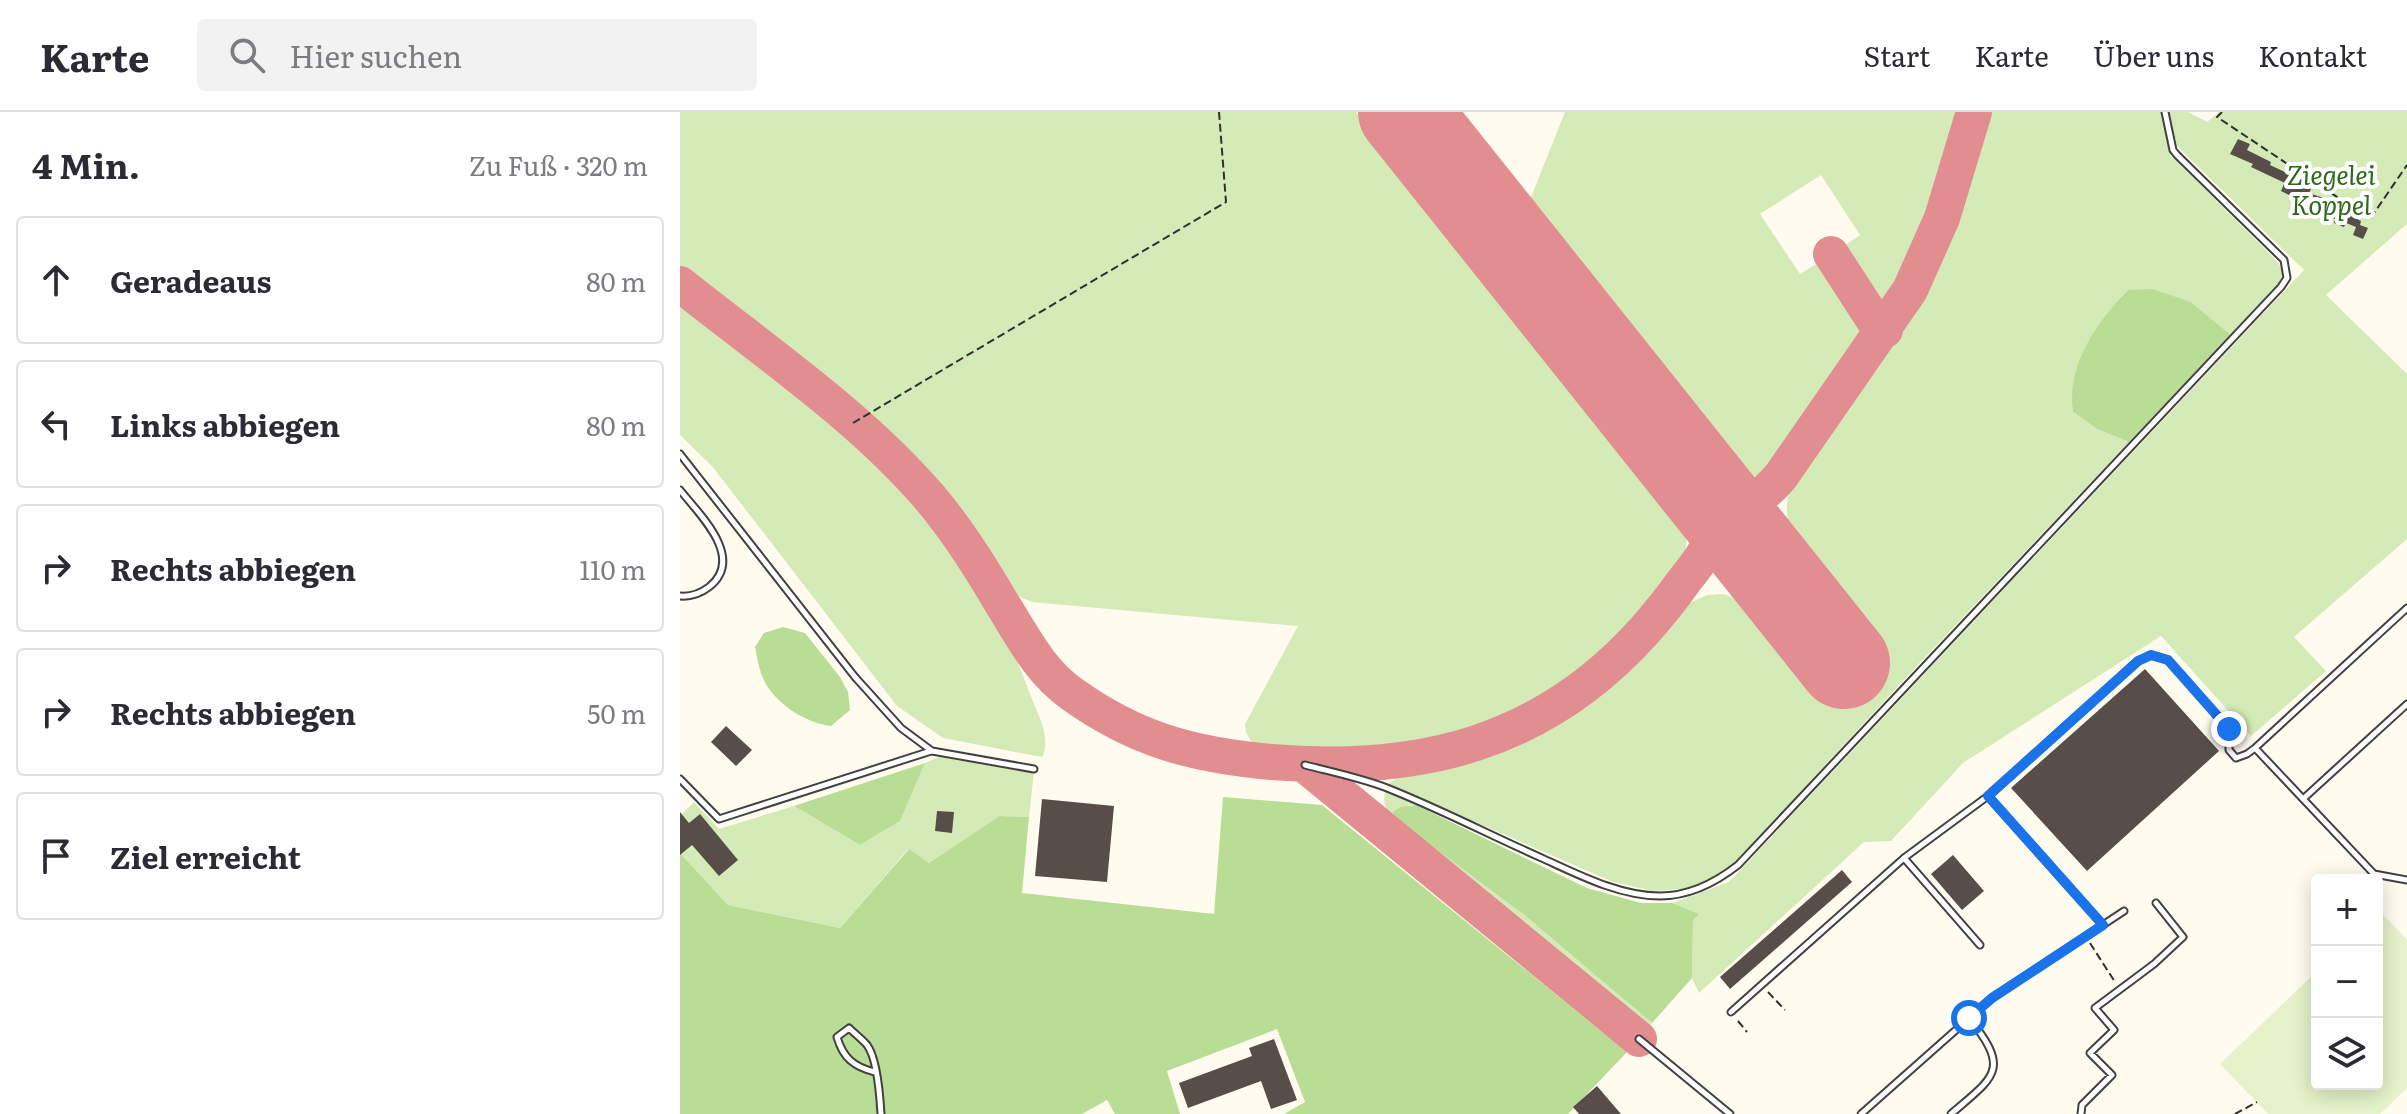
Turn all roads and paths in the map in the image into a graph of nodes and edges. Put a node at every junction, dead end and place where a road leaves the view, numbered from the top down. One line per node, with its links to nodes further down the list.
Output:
1 (1219, 112): 5 (path)
2 (2165, 112): 13 (lane)
3 (2222, 112): 4 (path)
4 (2407, 165)
5 (853, 423)
6 (680, 454): 12 (lane)
7 (680, 490): 8 (lane)
8 (680, 596)
9 (2407, 608): 11 (lane)
10 (2407, 704): 17 (lane)
11 (2255, 748): 16 (lane); 17 (lane)
12 (932, 751): 14 (lane); 15 (lane)
13 (1305, 765)
14 (1034, 769)
15 (680, 779)
16 (1988, 796): 18 (lane); 22 (lane)
17 (2303, 799): 19 (lane)
18 (1904, 858): 24 (lane); 25 (lane)
19 (2407, 880)
20 (2156, 903): 26 (lane)
21 (2124, 911): 22 (lane)
22 (2103, 925): 23 (lane)
23 (2086, 936): 26 (path); 29 (lane)
24 (1980, 945)
25 (1762, 985): 27 (path); 28 (lane)
26 (2120, 990): 38 (lane)
27 (1785, 1010)
28 (1731, 1012): 30 (path)
29 (1969, 1018): 36 (lane); 37 (lane)
30 (1747, 1032)
31 (1639, 1039): 35 (lane)
32 (875, 1072): 32 (lane); 34 (lane)
33 (2257, 1102): 39 (path)
34 (881, 1114)
35 (1730, 1114)
36 (1861, 1114)
37 (1951, 1114)
38 (2081, 1114)
39 (2235, 1114)

